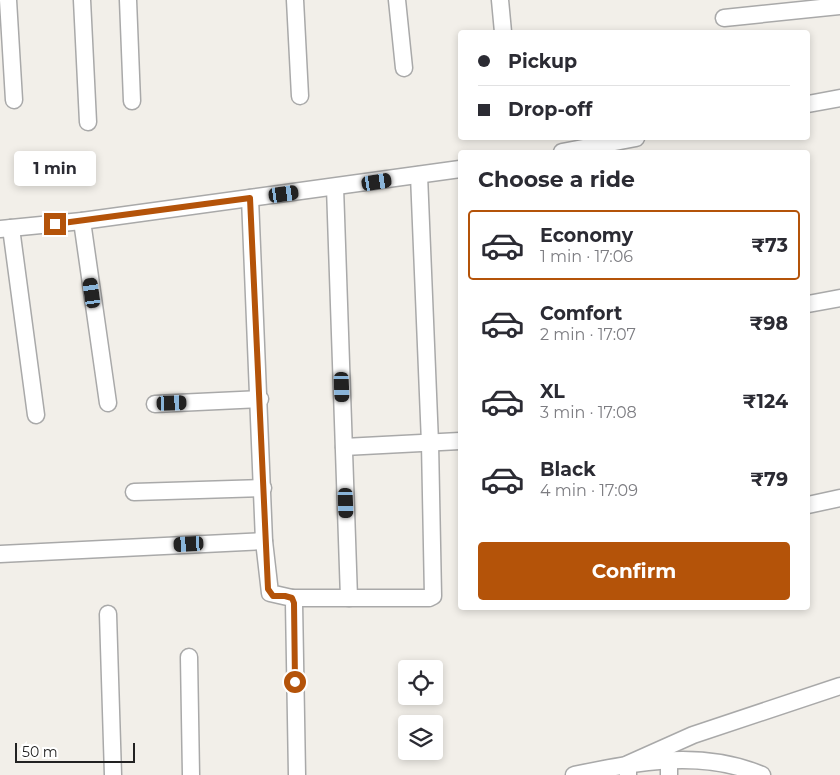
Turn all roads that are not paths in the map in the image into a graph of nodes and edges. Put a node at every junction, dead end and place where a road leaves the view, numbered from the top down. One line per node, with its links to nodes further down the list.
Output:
1 (8, 0): 13 (street)
2 (82, 0): 16 (street)
3 (128, 0): 14 (street)
4 (295, 0): 11 (street)
5 (397, 0): 10 (street)
6 (500, 0): 9 (street)
7 (840, 6): 8 (street)
8 (724, 18)
9 (503, 30)
10 (404, 68)
11 (300, 96)
12 (840, 98): 15 (street)
13 (14, 100)
14 (132, 101)
15 (810, 104)
16 (88, 122)
17 (625, 140): 18 (street)
18 (573, 150)
19 (458, 169): 20 (street)
20 (419, 175): 21 (street); 32 (street)
21 (335, 187): 22 (street); 33 (street)
22 (250, 198): 23 (street); 27 (street)
23 (82, 221): 24 (street); 28 (street)
24 (6, 229): 30 (street)
25 (840, 298): 26 (street)
26 (810, 304)
27 (260, 399): 29 (street); 34 (street)
28 (108, 403)
29 (155, 404)
30 (36, 415)
31 (458, 442): 32 (street)
32 (430, 443): 33 (street); 41 (street)
33 (344, 447): 41 (street)
34 (263, 488): 35 (street); 38 (street)
35 (134, 492)
36 (840, 498): 37 (street)
37 (810, 504)
38 (264, 541): 39 (street); 40 (street)
39 (0, 554)
40 (292, 598): 41 (street); 49 (street)
41 (349, 598)
42 (108, 614): 47 (street)
43 (189, 657): 48 (street)
44 (840, 686): 46 (street)
45 (669, 767): 46 (street); 51 (street)
46 (628, 769): 50 (street)
47 (112, 775)
48 (191, 775)
49 (297, 775)
50 (574, 775)
51 (762, 775)

